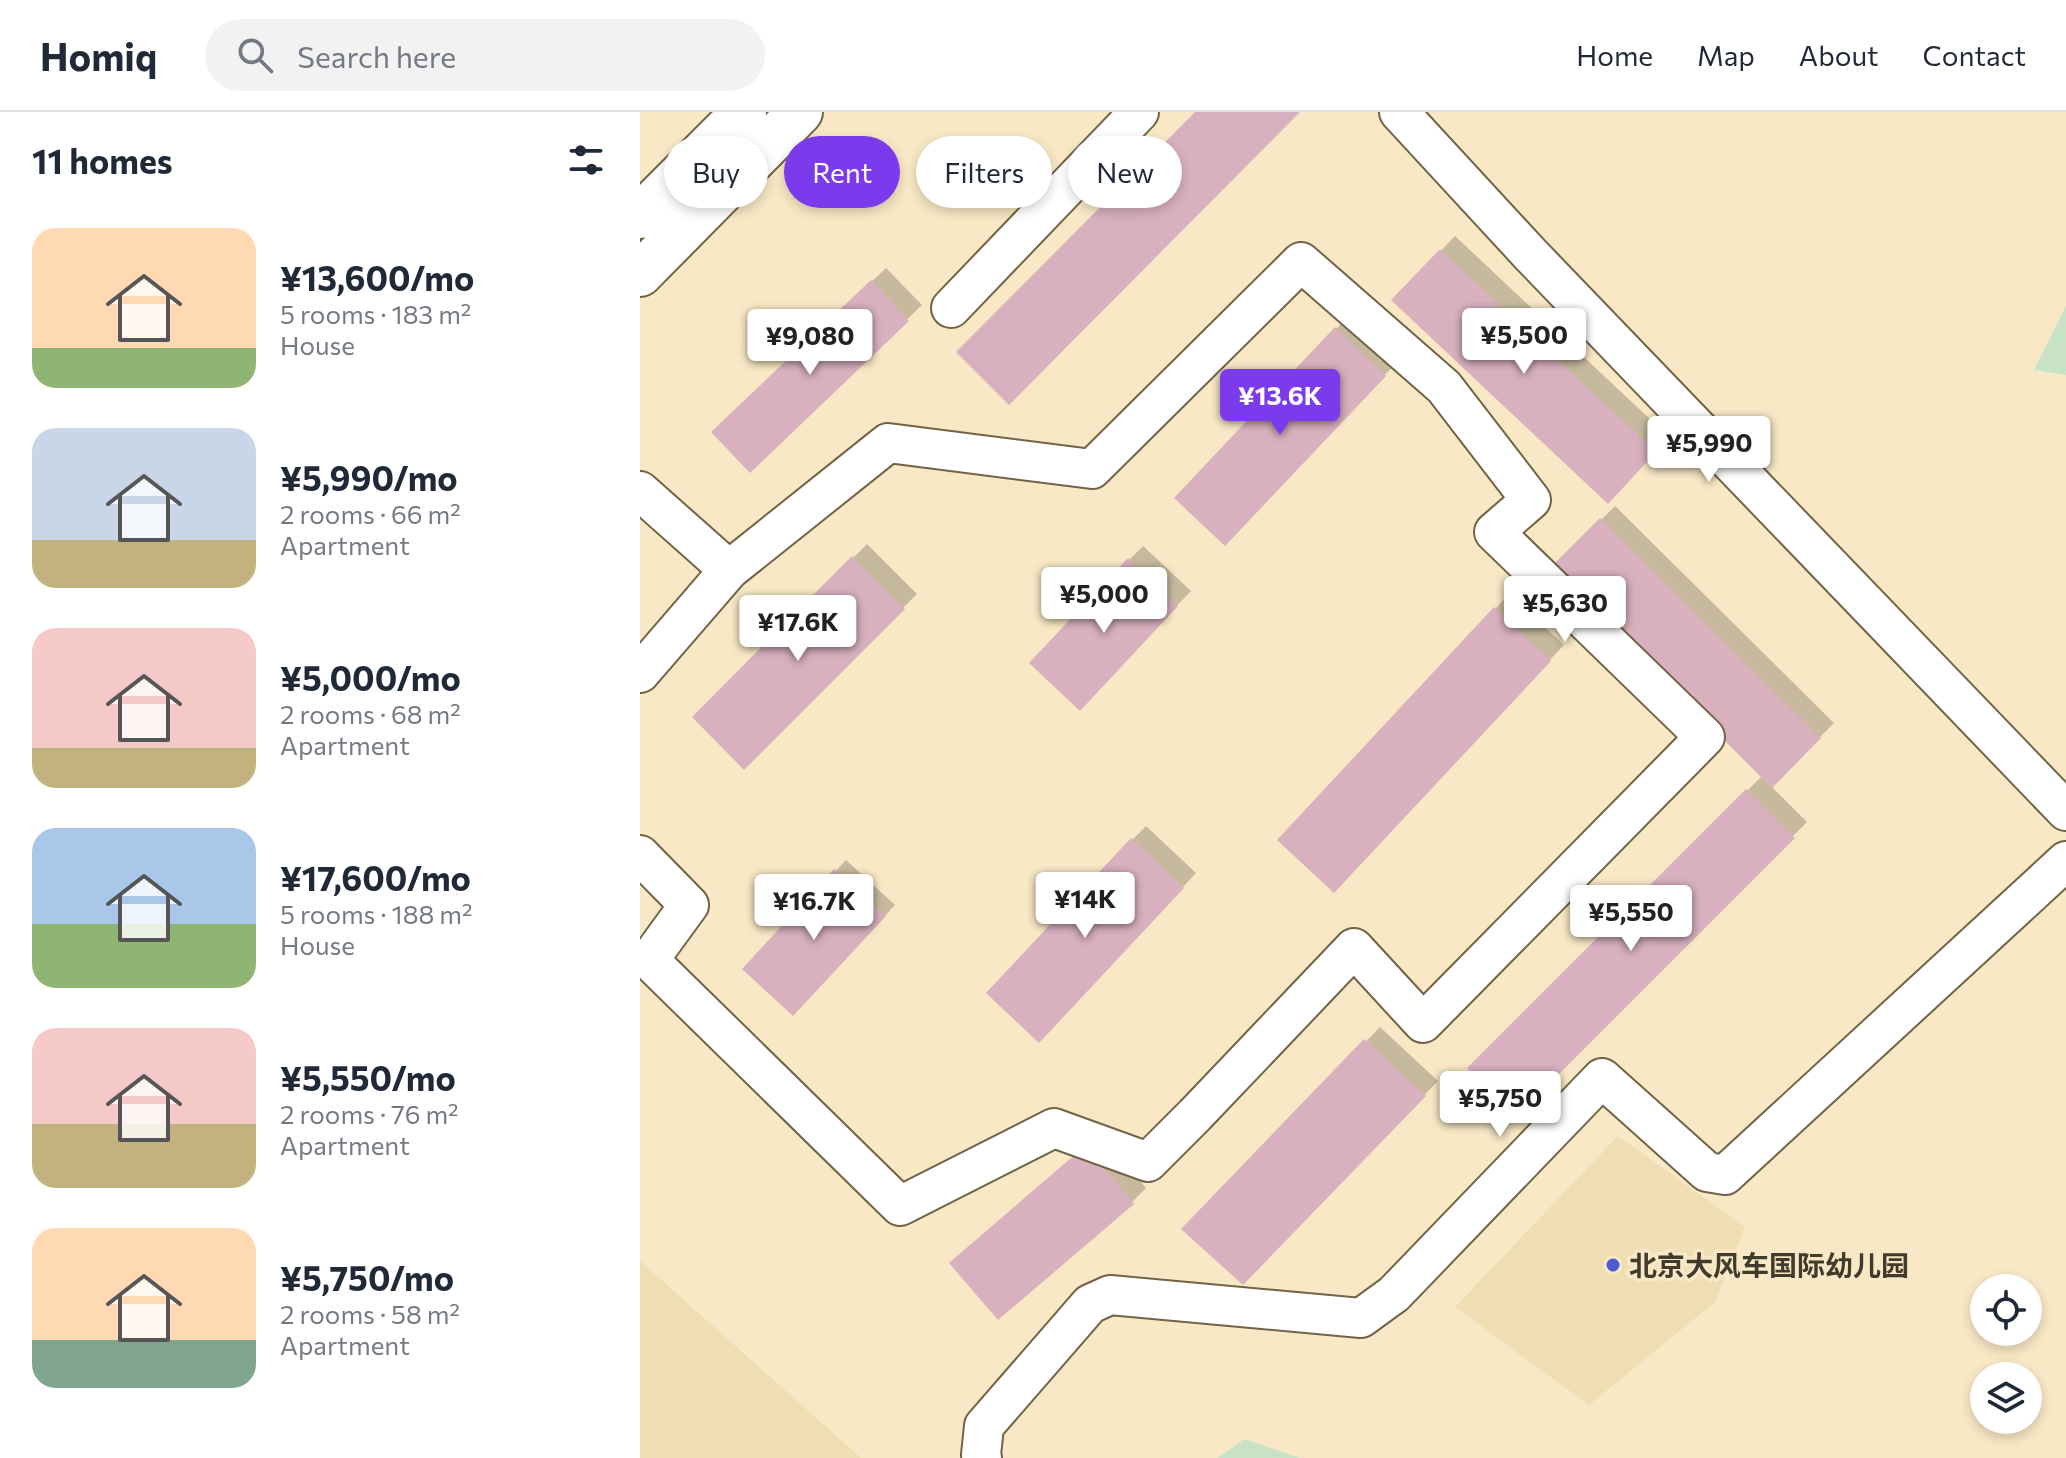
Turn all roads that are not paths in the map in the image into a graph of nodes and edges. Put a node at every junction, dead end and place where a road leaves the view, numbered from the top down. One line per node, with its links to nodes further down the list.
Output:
1 (744, 112): 5 (main road)
2 (800, 112): 6 (main road)
3 (1139, 112): 7 (street)
4 (1399, 112): 11 (street)
5 (640, 216)
6 (640, 274)
7 (951, 308)
8 (640, 491): 9 (street)
9 (729, 570): 10 (street); 12 (street)
10 (640, 673)
11 (2066, 811)
12 (640, 855)
13 (2066, 861): 14 (street)
14 (982, 1458)

